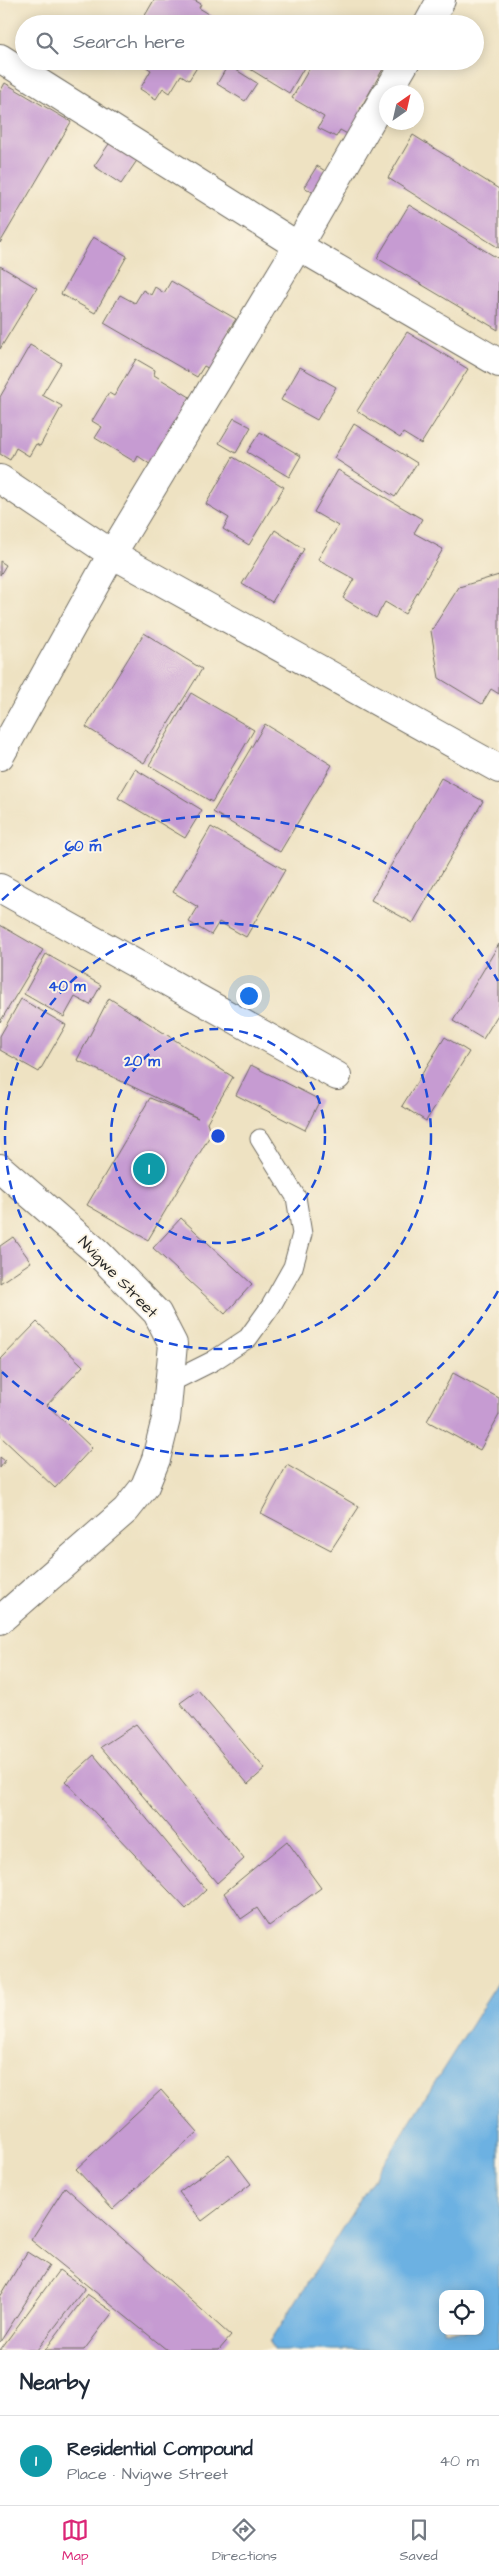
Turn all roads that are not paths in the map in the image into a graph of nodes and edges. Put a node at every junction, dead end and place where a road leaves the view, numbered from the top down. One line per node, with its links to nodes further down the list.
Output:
1 (442, 0): 2 (street)
2 (433, 15)
3 (0, 58): 4 (street)
4 (15, 67)
5 (19, 70): 9 (street)
6 (401, 70): 7 (street)
7 (392, 85)
8 (379, 107): 9 (street)
9 (298, 246): 10 (street); 12 (street)
10 (499, 362)
11 (0, 479): 12 (street)
12 (112, 554): 13 (street); 14 (street)
13 (0, 756)
14 (499, 768)
15 (0, 888): 16 (street)
16 (337, 1076)
17 (260, 1139): 19 (lane)
18 (0, 1168): 19 (street, Nvigwe Street)
19 (171, 1382): 20 (street, Nvigwe Street)
20 (0, 1620)

